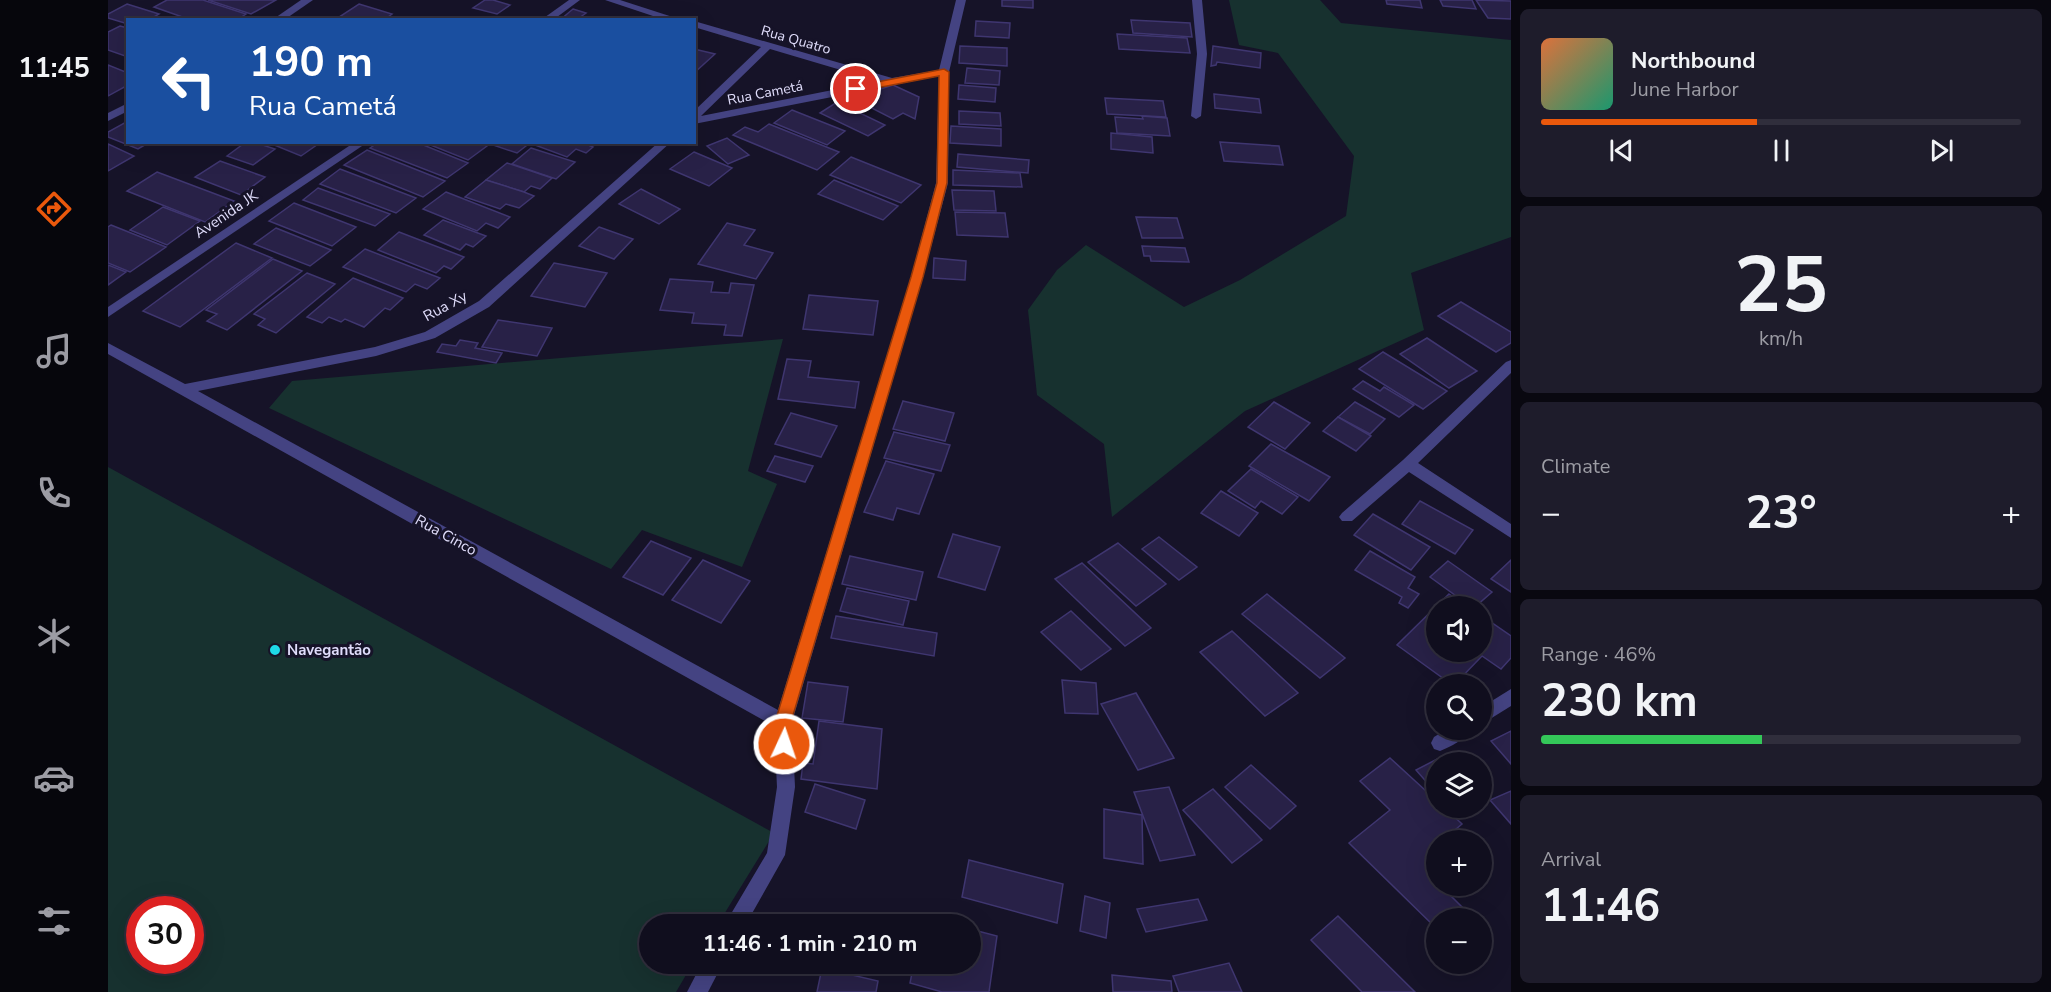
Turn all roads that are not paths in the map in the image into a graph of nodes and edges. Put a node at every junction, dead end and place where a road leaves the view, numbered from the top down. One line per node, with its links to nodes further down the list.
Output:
1 (308, 0): 6 (street)
2 (575, 0): 7 (street)
3 (610, 0): 8 (street)
4 (961, 0): 11 (street)
5 (1197, 0): 14 (street)
6 (280, 18)
7 (549, 18)
8 (670, 18)
9 (696, 25): 10 (street, Rua Quatro)
10 (768, 46): 12 (street, Rua Quatro); 15 (street)
11 (944, 72): 12 (street, Rua Cametá); 29 (street)
12 (890, 81): 17 (street, Rua Cametá)
13 (126, 107): 16 (street)
14 (1196, 116)
15 (696, 117)
16 (108, 118)
17 (696, 119)
18 (360, 144): 20 (street, Avenida JK)
19 (664, 144): 23 (street, Rua Xy)
20 (108, 314)
21 (108, 348): 23 (street, Rua Cinco)
22 (1511, 365): 24 (street)
23 (185, 389): 29 (street, Rua Cinco)
24 (1408, 464): 25 (street); 26 (street)
25 (1347, 517)
26 (1511, 532)
27 (1511, 698): 28 (street)
28 (1492, 710)
29 (783, 722): 32 (street)
30 (1445, 740): 31 (street)
31 (1440, 743)
32 (741, 914)
33 (707, 974): 34 (street)
34 (697, 992)

